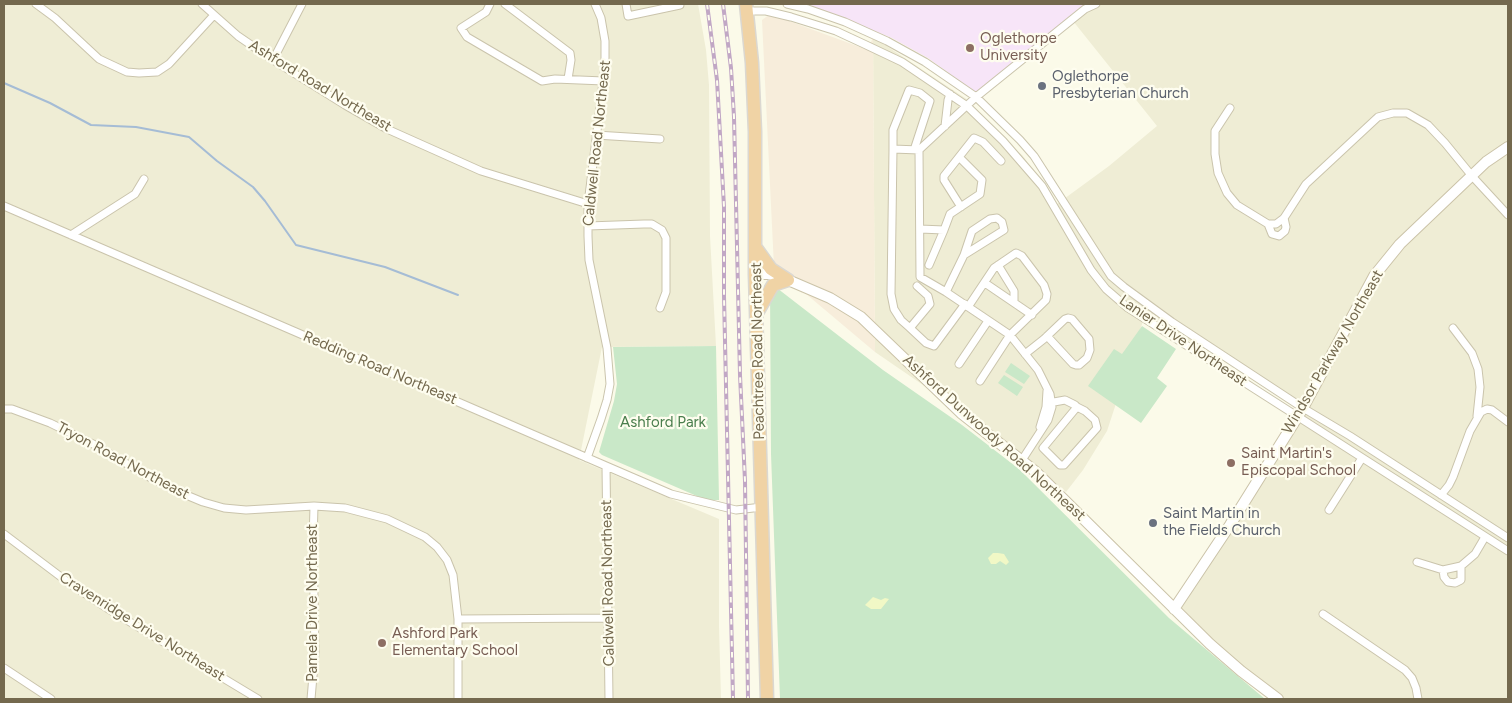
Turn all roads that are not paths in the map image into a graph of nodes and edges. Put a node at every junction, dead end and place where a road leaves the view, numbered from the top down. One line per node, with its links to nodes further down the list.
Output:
1 (36, 4): 12 (street)
2 (202, 4): 12 (street, Ashford Road Northeast)
3 (302, 4): 13 (street)
4 (490, 4): 14 (street)
5 (505, 4): 14 (street)
6 (595, 4): 15 (street, Caldwell Road Northeast)
7 (626, 4): 8 (street)
8 (680, 4)
9 (787, 4): 17 (street, Lanier Drive Northeast)
10 (1096, 4): 17 (street)
11 (747, 7): 16 (street, Lanier Drive Northeast); 42 (highway, Peachtree Road Northeast)
12 (214, 16): 13 (street, Ashford Road Northeast)
13 (272, 60): 32 (street, Ashford Road Northeast)
14 (568, 79): 15 (street)
15 (604, 80): 23 (street, Caldwell Road Northeast)
16 (950, 94): 18 (street); 19 (street, Lanier Drive Northeast)
17 (976, 97): 19 (street); 68 (street, Lanier Drive Northeast)
18 (948, 105): 21 (street); 22 (street)
19 (967, 106): 21 (street); 68 (street, Lanier Drive Northeast)
20 (1230, 108): 37 (street)
21 (958, 114): 22 (street)
22 (945, 126): 27 (street)
23 (596, 135): 24 (street); 32 (street, Caldwell Road Northeast)
24 (660, 139)
25 (1508, 147): 30 (main road, Windsor Parkway Northeast)
26 (893, 149): 27 (street); 27 (street); 57 (street)
27 (917, 150): 39 (street)
28 (958, 157): 29 (street); 34 (street); 34 (street)
29 (1001, 161)
30 (1472, 176): 35 (street); 36 (street); 68 (main road, Windsor Parkway Northeast)
31 (144, 180): 41 (street)
32 (588, 204): 38 (street, Caldwell Road Northeast)
33 (4, 206): 41 (street, Redding Road Northeast)
34 (961, 207): 40 (street)
35 (1508, 215)
36 (1284, 218): 37 (street); 37 (street)
37 (1268, 224)
38 (588, 226): 53 (street); 72 (street, Caldwell Road Northeast)
39 (920, 229): 40 (street); 50 (street)
40 (944, 230): 45 (street)
41 (71, 235): 72 (street, Redding Road Northeast)
42 (756, 248): 46 (highway, Peachtree Road Northeast); 47 (highway)
43 (964, 255): 43 (street); 50 (street)
44 (998, 265): 48 (street); 51 (street); 55 (street)
45 (929, 266)
46 (755, 274): 47 (main road, Ashford Dunwoody Road Northeast); 54 (highway, Peachtree Road Northeast)
47 (788, 280): 54 (highway); 74 (main road, Ashford Dunwoody Road Northeast)
48 (985, 283): 51 (street); 52 (street)
49 (917, 286): 57 (street)
50 (946, 292): 52 (street)
51 (1014, 302): 55 (street)
52 (966, 305): 56 (street); 57 (street)
53 (660, 308)
54 (757, 313): 78 (highway, Peachtree Road Northeast)
55 (1032, 315): 59 (street)
56 (988, 321): 59 (street); 62 (street)
57 (910, 328)
58 (1453, 328): 69 (street)
59 (1010, 335): 61 (street); 63 (street)
60 (1047, 336): 60 (street); 61 (street)
61 (1025, 354): 64 (street)
62 (959, 364)
63 (980, 381)
64 (1047, 388): 65 (street); 71 (street)
65 (1054, 402): 66 (street); 71 (street)
66 (1077, 407): 66 (street)
67 (4, 409): 77 (street, Tryon Road Northeast)
68 (1300, 412): 73 (street, Lanier Drive Northeast); 76 (street, Lanier Drive Northeast); 87 (main road, Windsor Parkway Northeast)
69 (1477, 416): 70 (street); 76 (street)
70 (1508, 422)
71 (1038, 436): 74 (street)
72 (587, 458): 75 (street, Redding Road Northeast)
73 (1362, 458): 79 (street); 81 (street, Lanier Drive Northeast)
74 (1022, 460): 87 (main road, Ashford Dunwoody Road Northeast)
75 (606, 466): 78 (street, Redding Road Northeast); 89 (street, Caldwell Road Northeast)
76 (1440, 495): 82 (street, Lanier Drive Northeast)
77 (314, 506): 90 (street, Tryon Road Northeast); 94 (street, Pamela Drive Northeast)
78 (762, 507): 97 (highway, Peachtree Road Northeast)
79 (1329, 510)
80 (4, 534): 93 (street, Cravenridge Drive Northeast)
81 (1485, 537): 83 (street, Lanier Drive Northeast); 85 (street)
82 (1508, 538)
83 (1508, 552)
84 (1417, 562): 86 (street)
85 (1460, 566): 86 (street); 86 (street)
86 (1443, 570)
87 (1174, 609): 98 (main road, Ashford Dunwoody Road Northeast)
88 (1323, 614): 99 (street)
89 (609, 618): 90 (street); 96 (street, Caldwell Road Northeast)
90 (458, 619): 95 (street, Tryon Road Northeast)
91 (4, 668): 92 (street)
92 (51, 699)
93 (258, 699)
94 (311, 699)
95 (458, 699)
96 (609, 699)
97 (767, 699)
98 (1278, 699)
99 (1418, 699)

